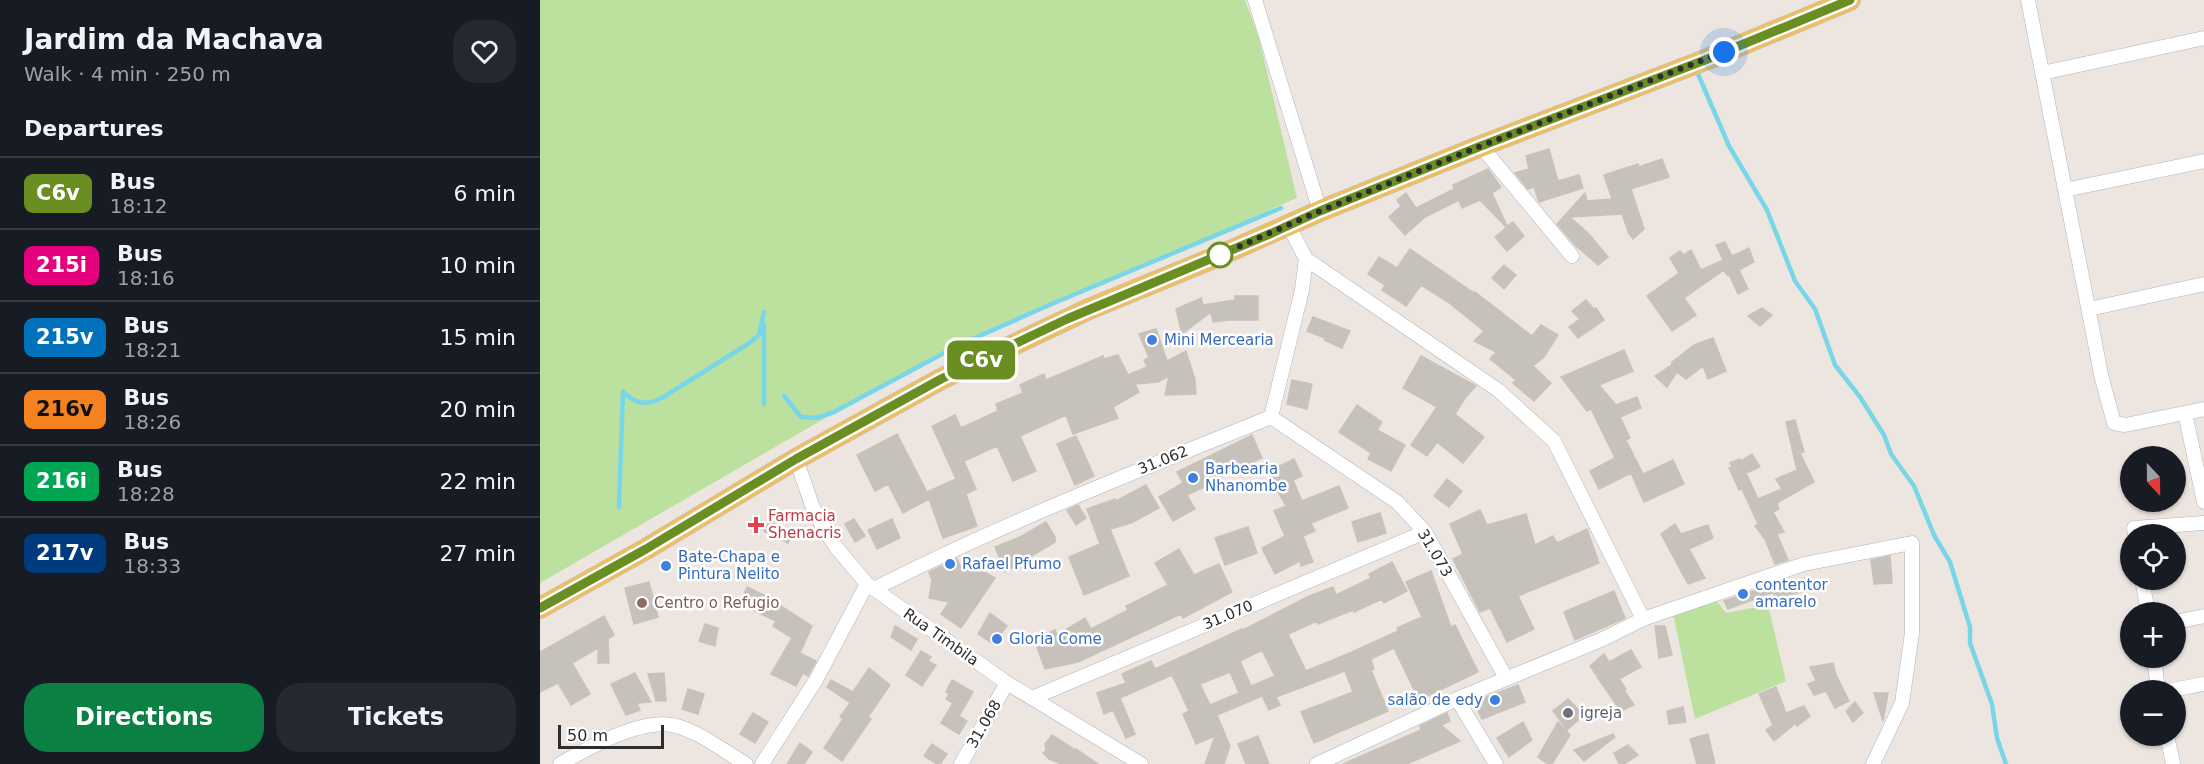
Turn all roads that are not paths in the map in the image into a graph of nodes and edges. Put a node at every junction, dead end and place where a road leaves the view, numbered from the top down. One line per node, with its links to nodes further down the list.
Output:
1 (1255, 0): 9 (street)
2 (1850, 0): 6 (main road)
3 (2028, 0): 5 (street)
4 (2204, 38): 5 (street)
5 (2042, 73): 8 (street)
6 (1481, 146): 9 (main road); 11 (street)
7 (2204, 160): 8 (street)
8 (2065, 190): 14 (street)
9 (1320, 211): 10 (main road)
10 (1289, 226): 12 (street); 18 (main road)
11 (1572, 256)
12 (1306, 259): 17 (street); 26 (street)
13 (2204, 284): 14 (street)
14 (2089, 309): 16 (street)
15 (2204, 409): 16 (street)
16 (2186, 413): 19 (street)
17 (1271, 417): 22 (street, 31.073); 23 (street, 31.062)
18 (796, 459): 23 (street, Rua Timbila); 24 (main road)
19 (2204, 502)
20 (2204, 523): 21 (street)
21 (2186, 524)
22 (1425, 532): 28 (street, 31.073); 32 (street, 31.070)
23 (871, 587): 29 (street, Rua Timbila); 37 (street)
24 (540, 608)
25 (2204, 616): 27 (street)
26 (1643, 619): 28 (street); 42 (street)
27 (2186, 620)
28 (1506, 678): 33 (street)
29 (1008, 683): 32 (street, Rua Timbila); 38 (street, 31.068)
30 (2204, 684): 31 (street)
31 (2186, 687)
32 (1032, 698): 39 (street, Rua Timbila)
33 (1457, 699): 40 (street); 41 (street)
34 (2169, 746): 43 (street)
35 (560, 764): 36 (street)
36 (746, 764)
37 (762, 764)
38 (961, 764)
39 (1141, 764)
40 (1317, 764)
41 (1496, 764)
42 (1873, 764)
43 (2173, 764)

